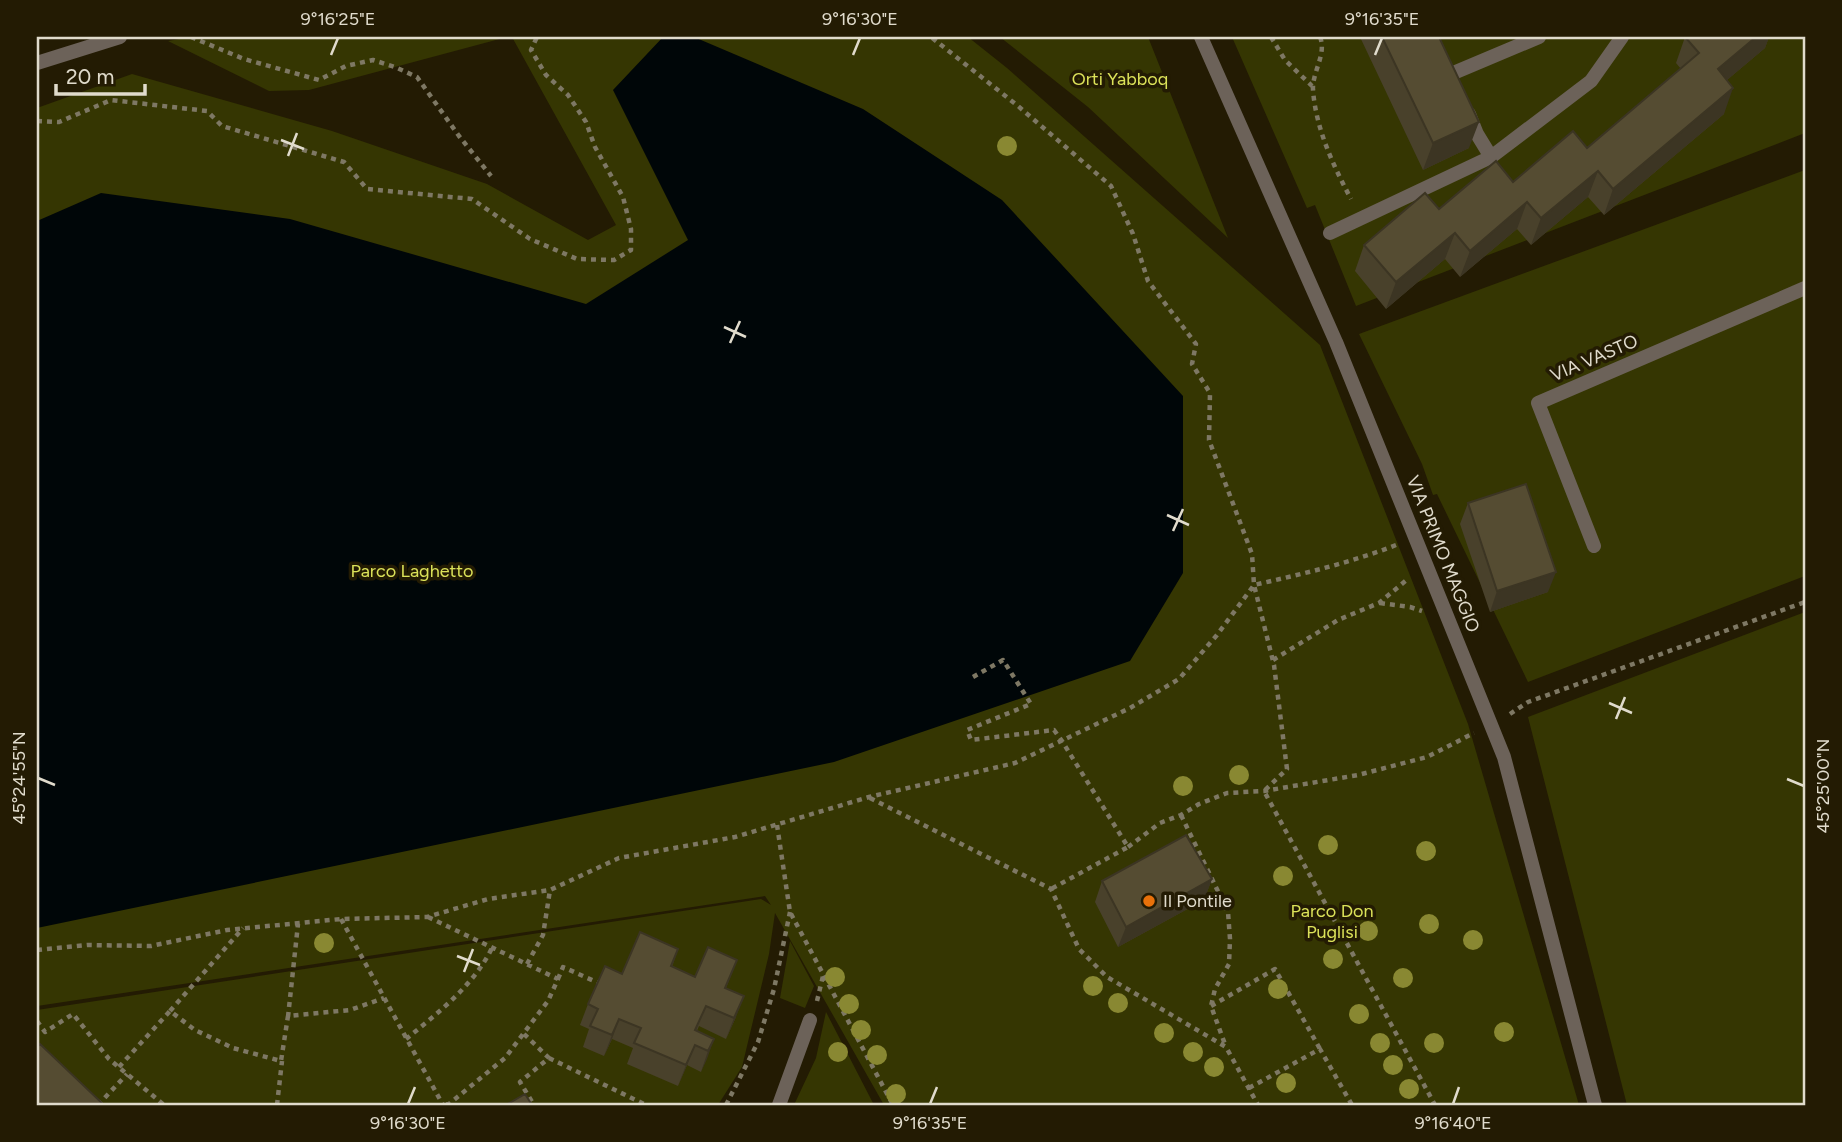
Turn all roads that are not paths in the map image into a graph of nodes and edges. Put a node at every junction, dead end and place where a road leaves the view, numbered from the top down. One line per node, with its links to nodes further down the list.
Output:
1 (120, 37): 5 (street)
2 (1200, 37): 12 (street, VIA PRIMO MAGGIO)
3 (1539, 37): 6 (street)
4 (1622, 37): 6 (street)
5 (37, 62)
6 (1490, 157): 7 (street)
7 (1330, 233)
8 (1805, 288): 9 (street, VIA VASTO)
9 (1594, 546)
10 (810, 1020): 11 (street)
11 (779, 1105)
12 (1595, 1105)

